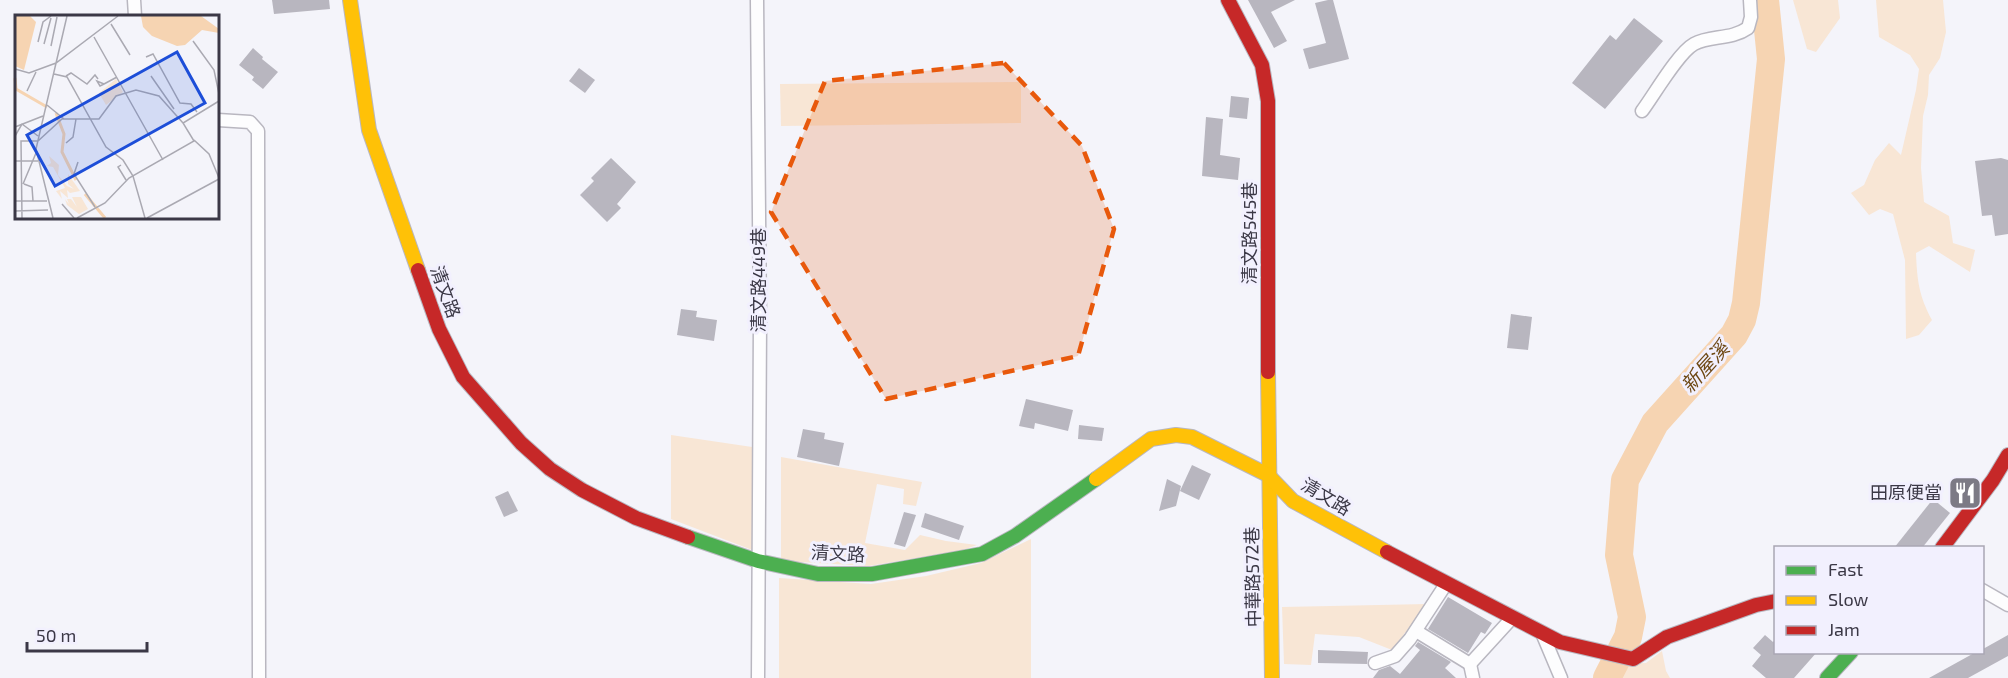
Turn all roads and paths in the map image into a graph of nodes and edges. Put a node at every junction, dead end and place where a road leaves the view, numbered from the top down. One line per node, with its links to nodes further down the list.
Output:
1 (134, 0): 6 (street)
2 (350, 0): 12 (street, 清文路)
3 (757, 0): 12 (street, 清文路449巷)
4 (1228, 0): 10 (street, 清文路545巷)
5 (1750, 0): 7 (street)
6 (135, 15)
7 (1642, 111)
8 (219, 120): 23 (street)
9 (2008, 455): 11 (street)
10 (1268, 475): 12 (street, 清文路); 13 (street, 清文路); 25 (street, 中華路572巷)
11 (1944, 546)
12 (758, 561): 24 (street, 清文路449巷)
13 (1446, 584): 17 (street, 清文路); 18 (street)
14 (1984, 591): 16 (street)
15 (1774, 601): 19 (street, 清文路)
16 (2008, 605)
17 (1512, 618): 19 (street, 清文路); 22 (street)
18 (1416, 631): 21 (street); 22 (street)
19 (1542, 633): 27 (street)
20 (1849, 654): 28 (street)
21 (1375, 663)
22 (1470, 664): 26 (street)
23 (259, 678)
24 (758, 678)
25 (1272, 678)
26 (1473, 678)
27 (1561, 678)
28 (1827, 678)

